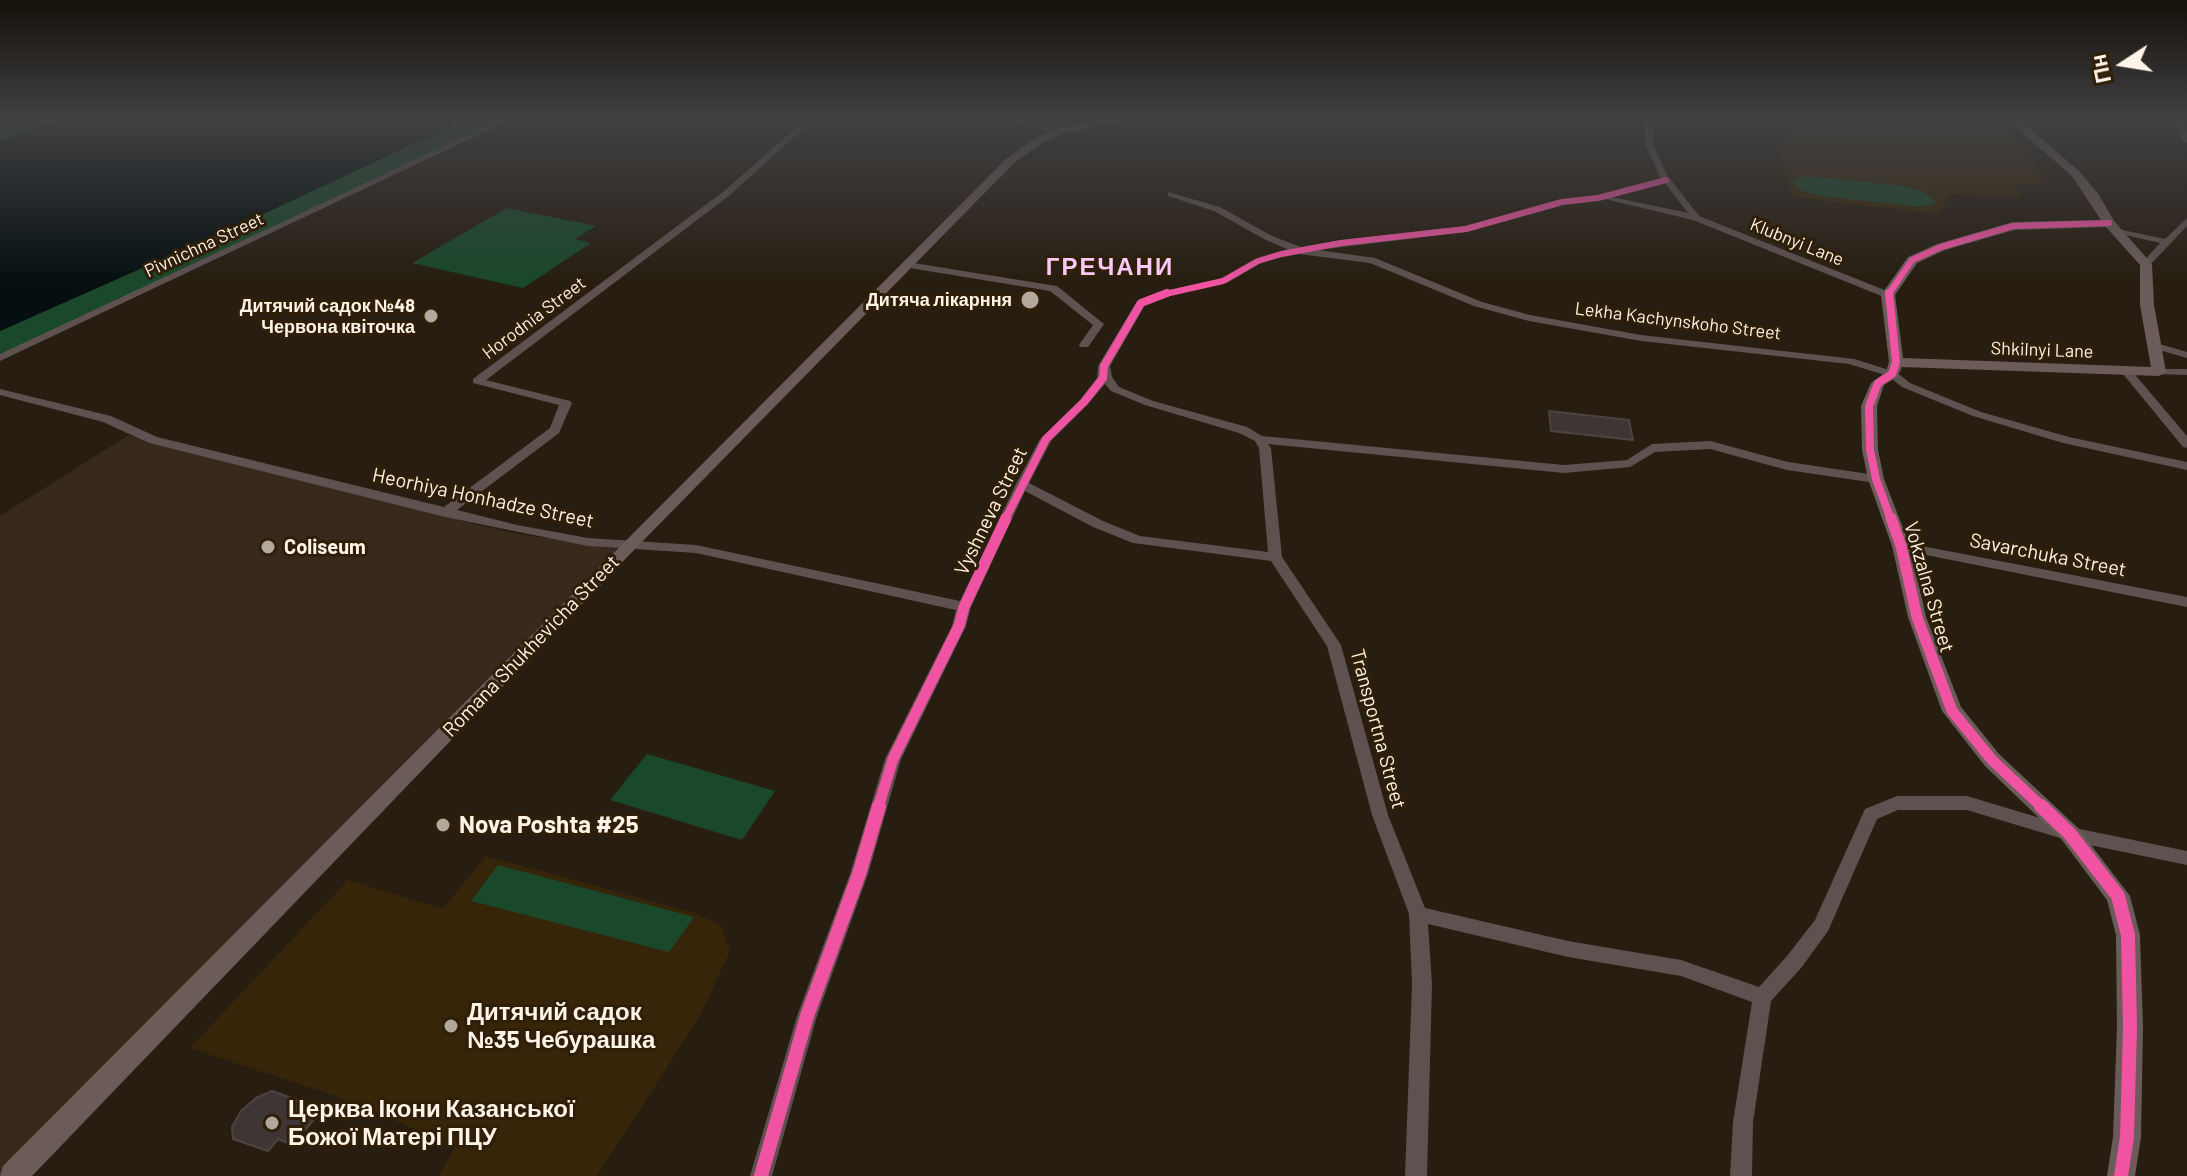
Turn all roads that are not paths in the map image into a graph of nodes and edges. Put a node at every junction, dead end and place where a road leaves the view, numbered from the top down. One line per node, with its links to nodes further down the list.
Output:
1 (391, 174): 22 (street, Pivnichna Street)
2 (747, 174): 34 (street, Horodnia Street)
3 (997, 174): 17 (street, Romana Shukhevicha Street)
4 (1663, 174): 6 (street)
5 (2076, 174): 11 (street)
6 (1666, 180): 8 (street, Vyshneva Street); 9 (street)
7 (1171, 194): 14 (street, Lekha Kachynskoho Street)
8 (1598, 198): 9 (street, Klubnyi Lane); 13 (street, Vyshneva Street)
9 (1696, 218): 18 (street, Klubnyi Lane)
10 (2187, 221): 12 (street)
11 (2113, 228): 12 (street); 16 (street); 18 (street)
12 (2168, 242): 16 (street)
13 (1362, 243): 14 (street, Vyshneva Street); 15 (street)
14 (1301, 251): 15 (street, Lekha Kachynskoho Street); 23 (street, Vyshneva Street)
15 (1372, 260): 24 (street, Lekha Kachynskoho Street)
16 (2146, 264): 20 (street)
17 (907, 265): 19 (street); 35 (street, Romana Shukhevicha Street)
18 (1888, 295): 24 (street)
19 (1084, 345)
20 (2156, 346): 21 (street); 26 (street)
21 (2187, 355)
22 (0, 358)
23 (1104, 366): 29 (street); 33 (street, Vyshneva Street)
24 (1894, 368): 25 (street, Shkilnyi Lane); 31 (street, Lekha Kachynskoho Street); 32 (street, Vokzalna Street)
25 (2127, 372): 26 (street, Shkilnyi Lane); 30 (street)
26 (2159, 372): 27 (street, Shkilnyi Lane)
27 (2187, 372)
28 (0, 392): 34 (street, Heorhiya Honhadze Street)
29 (1259, 439): 32 (street); 37 (street)
30 (2187, 444)
31 (2187, 466)
32 (1876, 479): 36 (street, Vokzalna Street)
33 (1022, 484): 37 (street); 39 (street, Vyshneva Street)
34 (445, 513): 35 (street, Heorhiya Honhadze Street)
35 (628, 546): 39 (street, Heorhiya Honhadze Street); 44 (street, Romana Shukhevicha Street)
36 (1901, 546): 38 (street, Savarchuka Street); 40 (street, Vokzalna Street)
37 (1275, 557): 42 (street, Transportna Street)
38 (2187, 602)
39 (964, 607): 45 (street, Vyshneva Street)
40 (2070, 834): 41 (street); 43 (street); 48 (street, Vokzalna Street)
41 (2187, 858)
42 (1418, 914): 43 (street); 46 (street, Transportna Street)
43 (1762, 997): 47 (street)
44 (13, 1176)
45 (761, 1176)
46 (1416, 1176)
47 (1741, 1176)
48 (2121, 1176)

